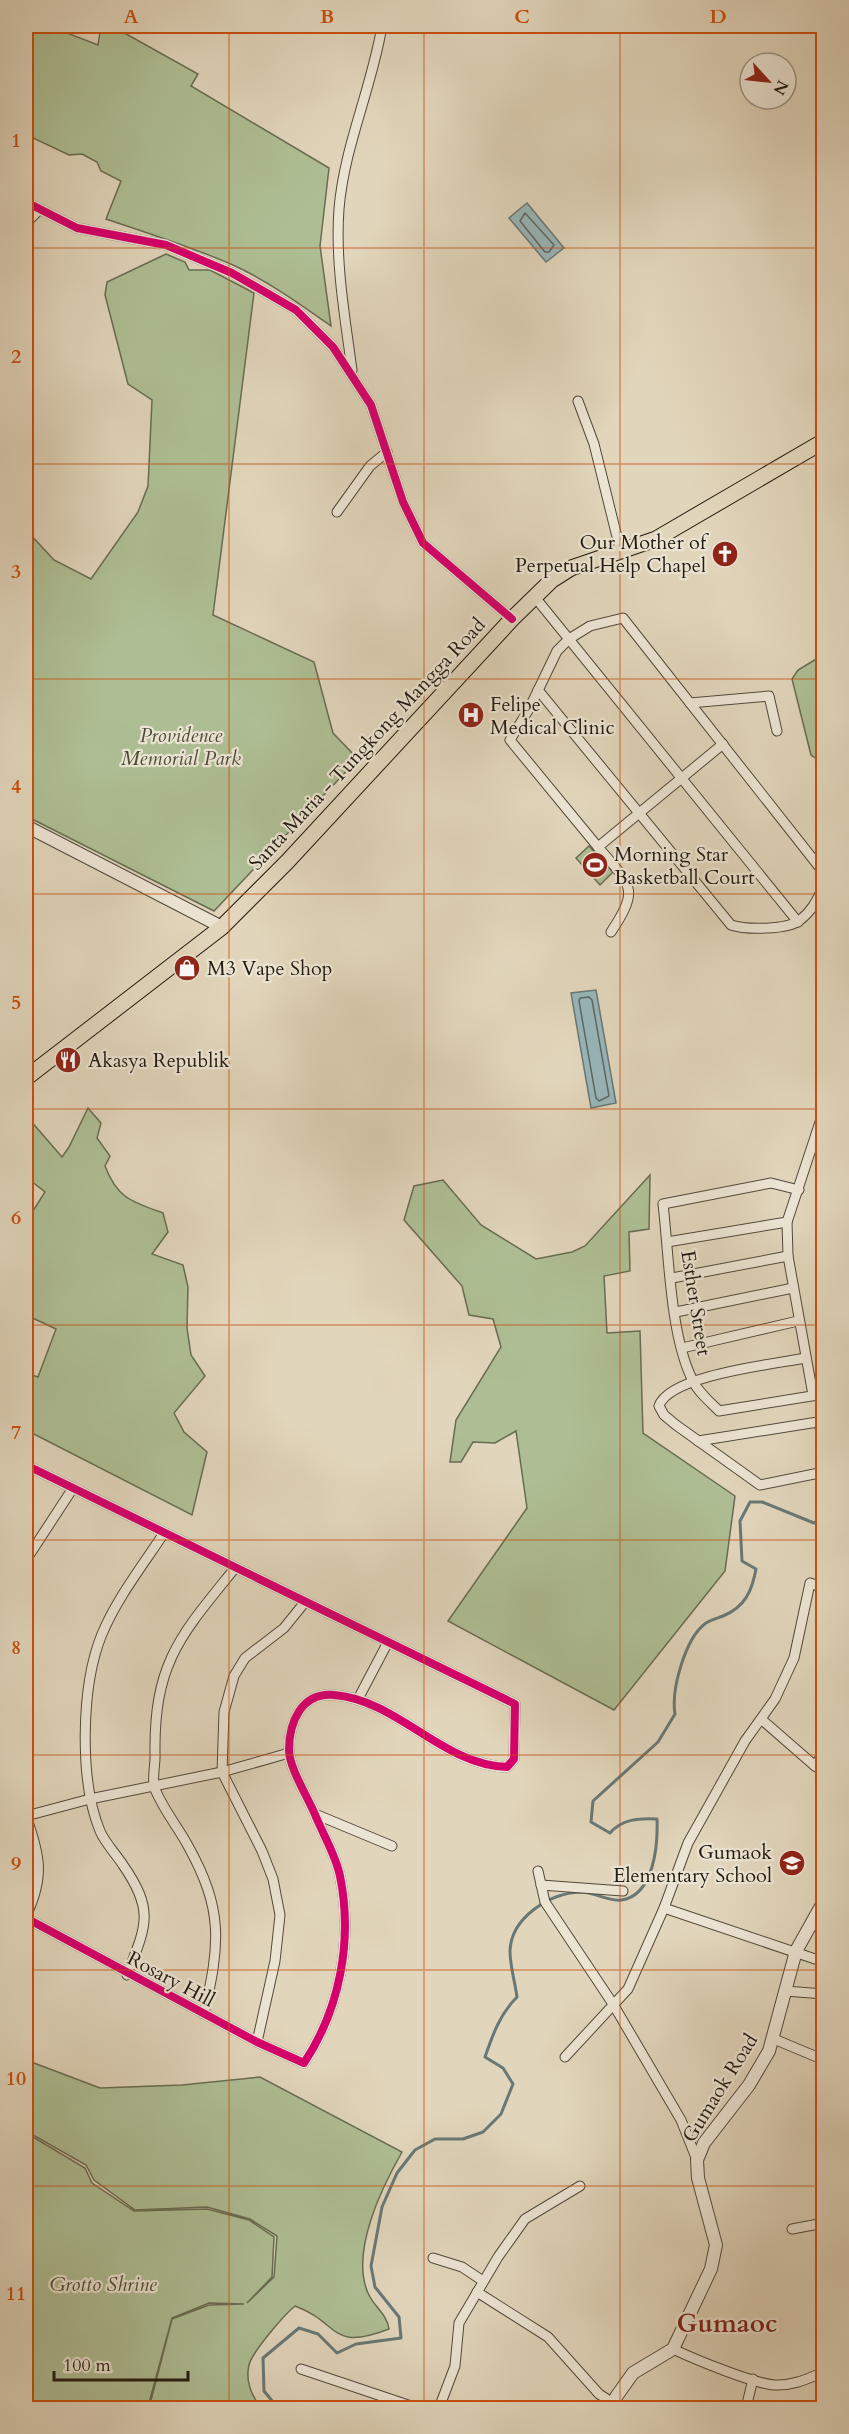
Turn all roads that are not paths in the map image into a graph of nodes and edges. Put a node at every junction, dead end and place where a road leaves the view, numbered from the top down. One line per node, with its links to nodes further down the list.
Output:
1 (382, 26): 5 (street)
2 (26, 202): 3 (street)
3 (40, 209): 4 (street); 5 (street)
4 (26, 224)
5 (352, 372): 8 (street)
6 (578, 401): 10 (street)
7 (824, 441): 10 (main road, Santa Maria - Tungkong Mangga Road)
8 (387, 452): 9 (street); 12 (street)
9 (336, 512)
10 (621, 553): 11 (main road, Santa Maria - Tungkong Mangga Road)
11 (534, 596): 12 (main road, Santa Maria - Tungkong Mangga Road); 13 (street)
12 (512, 619): 26 (main road, Santa Maria - Tungkong Mangga Road)
13 (569, 639): 14 (street); 15 (street); 18 (street)
14 (538, 690): 19 (street); 21 (street)
15 (690, 703): 16 (street); 17 (street)
16 (777, 731)
17 (723, 744): 18 (street); 22 (street)
18 (681, 777): 19 (street); 25 (street)
19 (639, 813): 21 (street); 25 (street)
20 (26, 826): 26 (street)
21 (598, 847): 27 (street)
22 (824, 873)
23 (824, 886): 24 (street)
24 (819, 908): 25 (street)
25 (798, 922)
26 (222, 927): 28 (main road, Santa Maria - Tungkong Mangga Road)
27 (610, 932)
28 (26, 1078)
29 (824, 1110): 30 (street)
30 (820, 1133): 31 (street)
31 (799, 1190): 32 (street); 33 (street, Esther Street)
32 (787, 1222): 33 (street); 34 (street)
33 (667, 1242): 35 (street, Esther Street)
34 (788, 1256): 35 (street); 36 (street)
35 (672, 1278): 37 (street, Esther Street)
36 (793, 1288): 37 (street); 38 (street)
37 (676, 1312): 39 (street, Esther Street)
38 (798, 1321): 39 (street); 40 (street)
39 (682, 1348): 41 (street, Esther Street)
40 (806, 1358): 41 (street); 43 (street)
41 (692, 1381): 43 (street, Esther Street); 45 (street)
42 (824, 1394): 43 (street)
43 (813, 1395)
44 (821, 1422): 45 (street); 46 (street)
45 (698, 1441): 48 (street)
46 (824, 1449)
47 (26, 1465): 49 (street)
48 (824, 1472)
49 (72, 1488): 50 (street); 51 (street)
50 (164, 1533): 52 (street); 63 (street)
51 (26, 1560)
52 (235, 1568): 54 (street); 62 (street)
53 (824, 1588): 57 (street)
54 (305, 1602): 55 (street); 61 (street)
55 (388, 1642): 56 (street); 56 (street)
56 (358, 1699): 59 (street)
57 (761, 1719): 60 (street); 71 (street)
58 (824, 1752): 60 (street)
59 (289, 1753): 61 (street); 64 (street)
60 (819, 1769)
61 (222, 1772): 62 (street); 81 (street)
62 (154, 1787): 63 (street); 79 (street)
63 (90, 1799): 65 (street); 75 (street)
64 (315, 1814): 66 (street); 81 (street, Rosary Hill)
65 (26, 1816): 72 (street)
66 (392, 1846)
67 (538, 1871): 68 (street)
68 (541, 1885): 69 (street); 78 (street)
69 (623, 1891)
70 (824, 1902): 73 (street, Gumaok Road)
71 (663, 1908): 73 (street); 78 (street)
72 (26, 1917): 75 (street, Rosary Hill)
73 (796, 1951): 74 (street); 76 (street, Gumaok Road)
74 (824, 1962)
75 (127, 1975): 79 (street, Rosary Hill)
76 (785, 1991): 77 (street); 80 (street, Gumaok Road)
77 (824, 1994)
78 (613, 2004): 82 (street); 84 (street)
79 (204, 2014): 81 (street, Rosary Hill)
80 (774, 2039): 83 (street); 84 (street, Gumaok Road)
81 (256, 2043)
82 (565, 2057)
83 (824, 2060)
84 (697, 2160): 91 (street, Gumaok Road)
85 (580, 2186): 89 (street)
86 (824, 2223): 87 (street)
87 (792, 2229)
88 (433, 2258): 89 (street)
89 (483, 2282): 90 (street)
90 (477, 2292): 95 (street); 97 (street)
91 (673, 2349): 94 (street); 95 (street)
92 (301, 2369): 96 (street)
93 (824, 2372): 94 (street)
94 (753, 2379): 98 (street)
95 (612, 2406)
96 (417, 2409)
97 (439, 2409)
98 (746, 2409)

